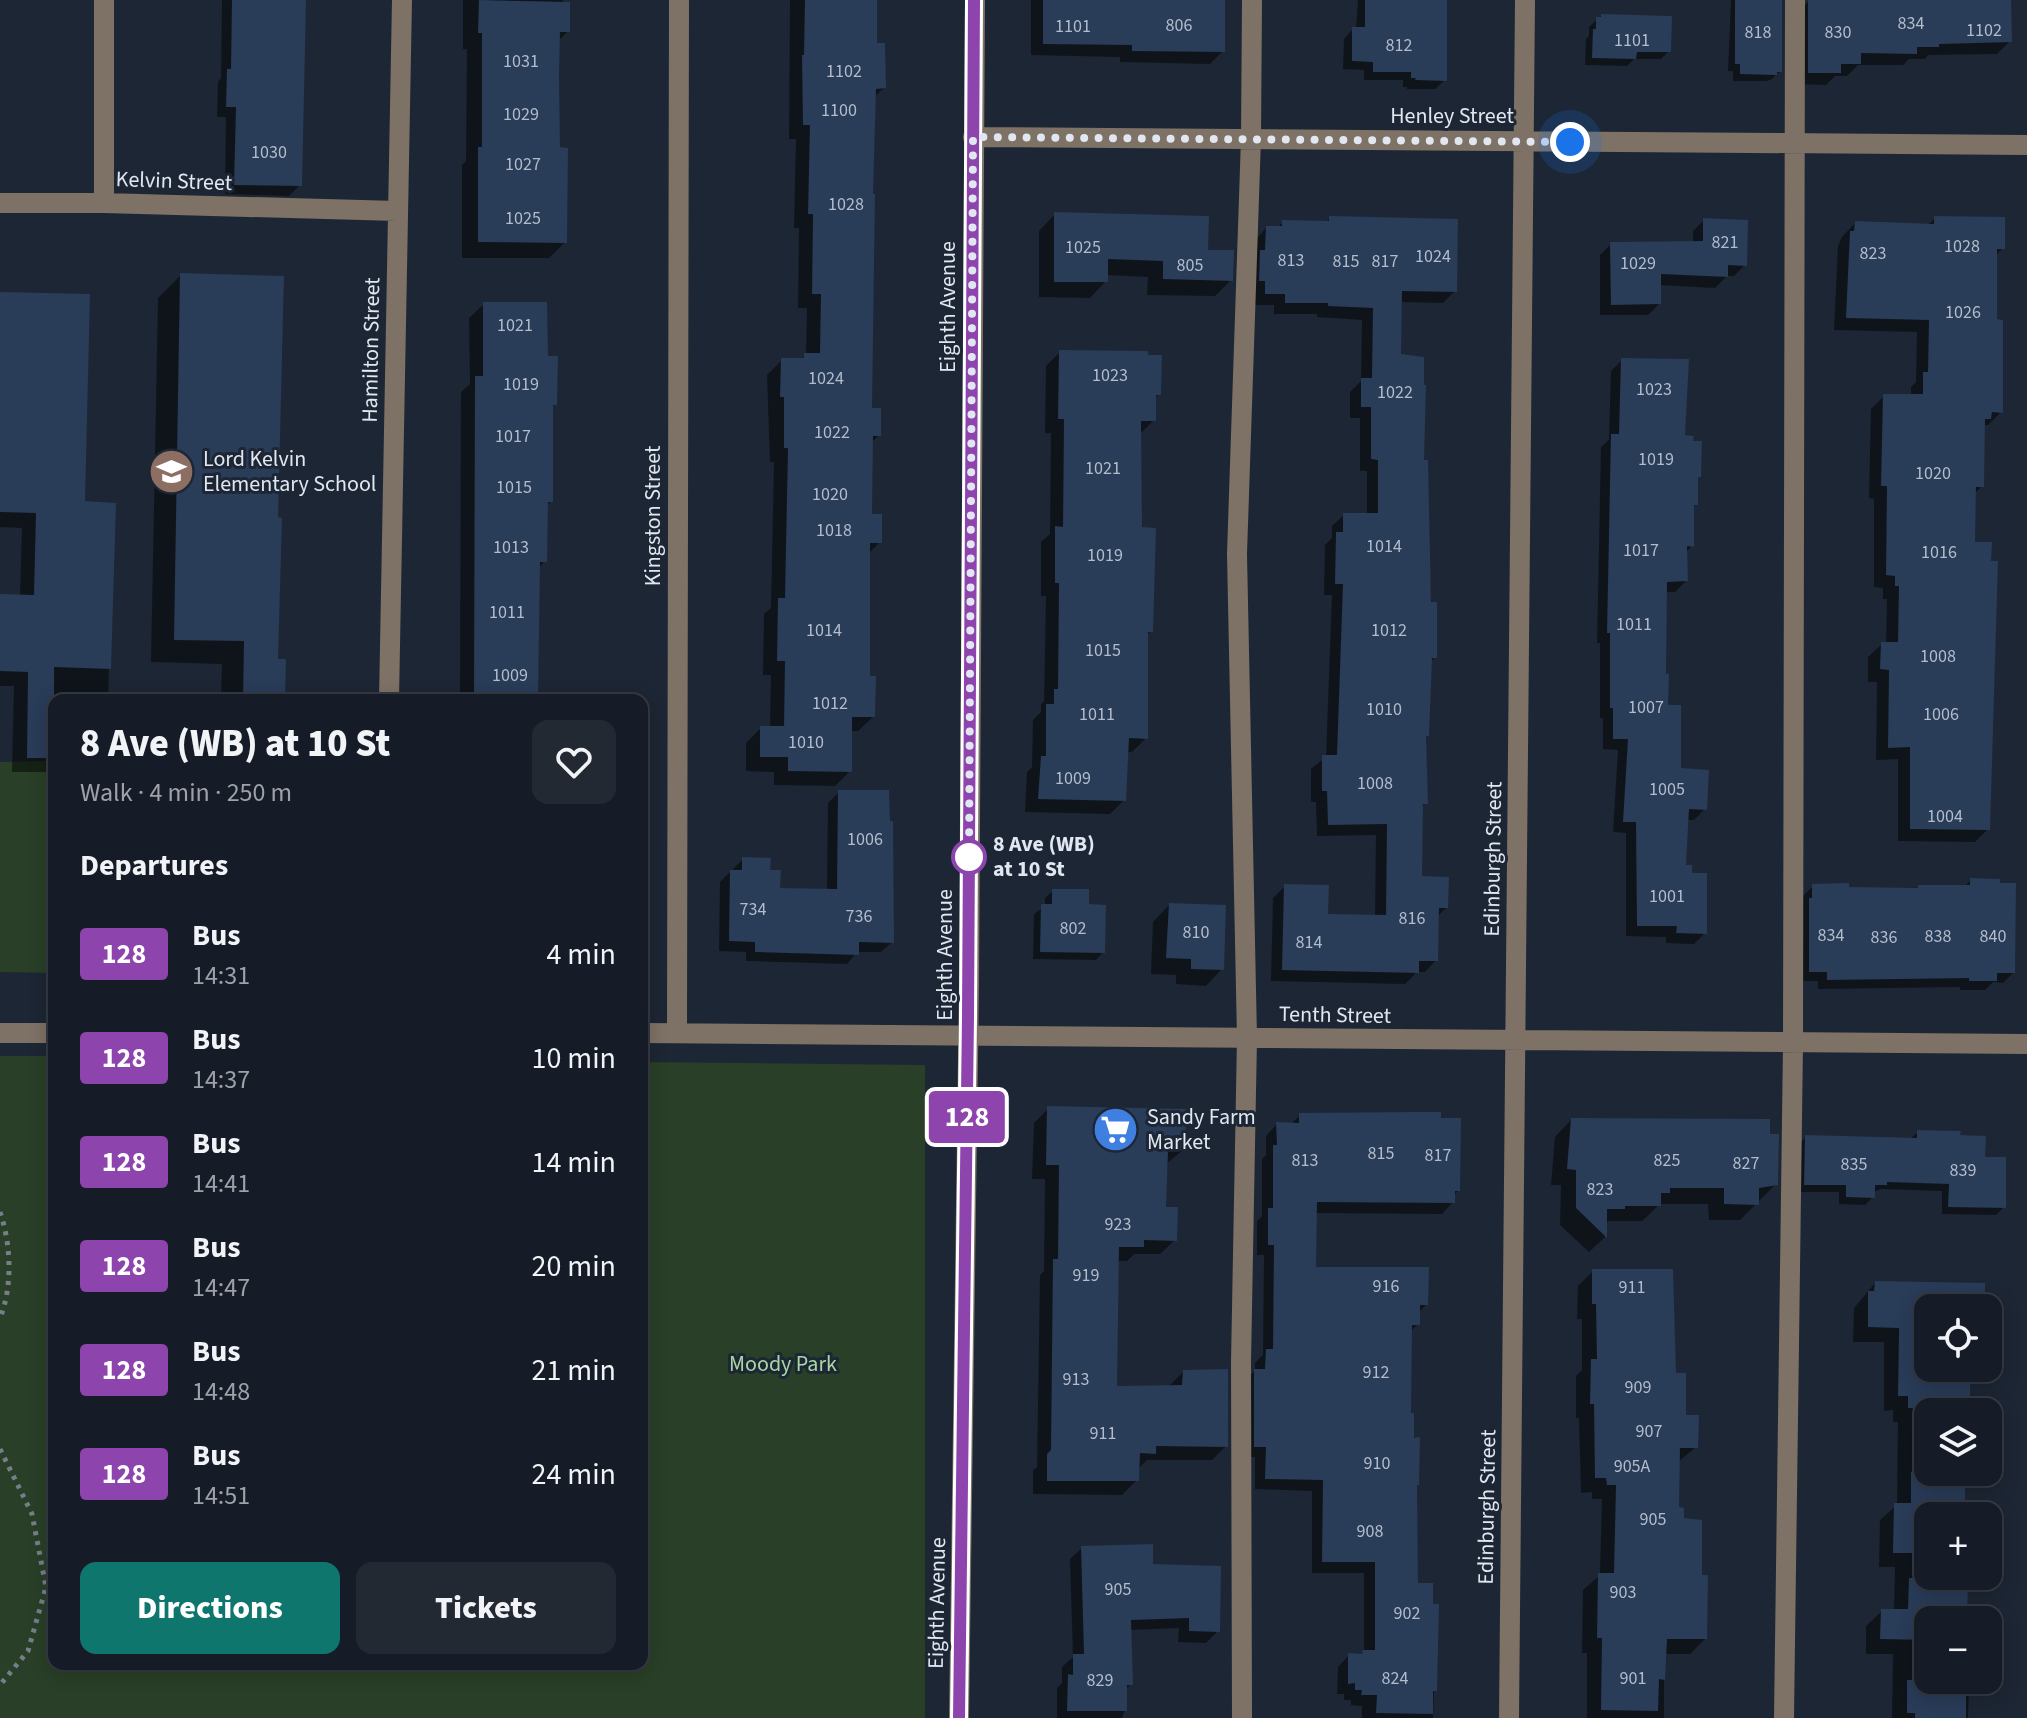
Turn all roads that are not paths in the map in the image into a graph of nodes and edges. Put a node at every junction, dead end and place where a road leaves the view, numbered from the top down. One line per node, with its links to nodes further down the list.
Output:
1 (104, 0): 14 (street, Kelvin Street)
2 (402, 0): 15 (street, Hamilton Street)
3 (679, 0): 17 (street, Kingston Street)
4 (975, 0): 8 (street, Eighth Avenue)
5 (1252, 0): 9 (street)
6 (1525, 0): 10 (street, Edinburgh Street)
7 (1795, 0): 11 (street)
8 (973, 137): 9 (street, Henley Street); 21 (street, Eighth Avenue)
9 (1251, 138): 10 (street, Henley Street); 22 (street)
10 (1524, 141): 11 (street, Henley Street); 23 (street, Edinburgh Street)
11 (1795, 144): 12 (street, Henley Street); 24 (street)
12 (2027, 145)
13 (0, 203): 14 (street)
14 (104, 203): 15 (street, Kelvin Street)
15 (397, 211): 16 (street, Hamilton Street)
16 (389, 694)
17 (677, 1032): 20 (street, Tenth Street); 21 (street, Tenth Street)
18 (0, 1033): 19 (street)
19 (48, 1033)
20 (648, 1033)
21 (968, 1035): 22 (street, Tenth Street); 26 (street, Eighth Avenue)
22 (1247, 1038): 23 (street, Tenth Street); 27 (street)
23 (1515, 1040): 24 (street, Tenth Street); 28 (street, Edinburgh Street)
24 (1793, 1044): 25 (street, Tenth Street); 29 (street)
25 (2027, 1044)
26 (959, 1718)
27 (1242, 1718)
28 (1509, 1718)
29 (1784, 1718)

